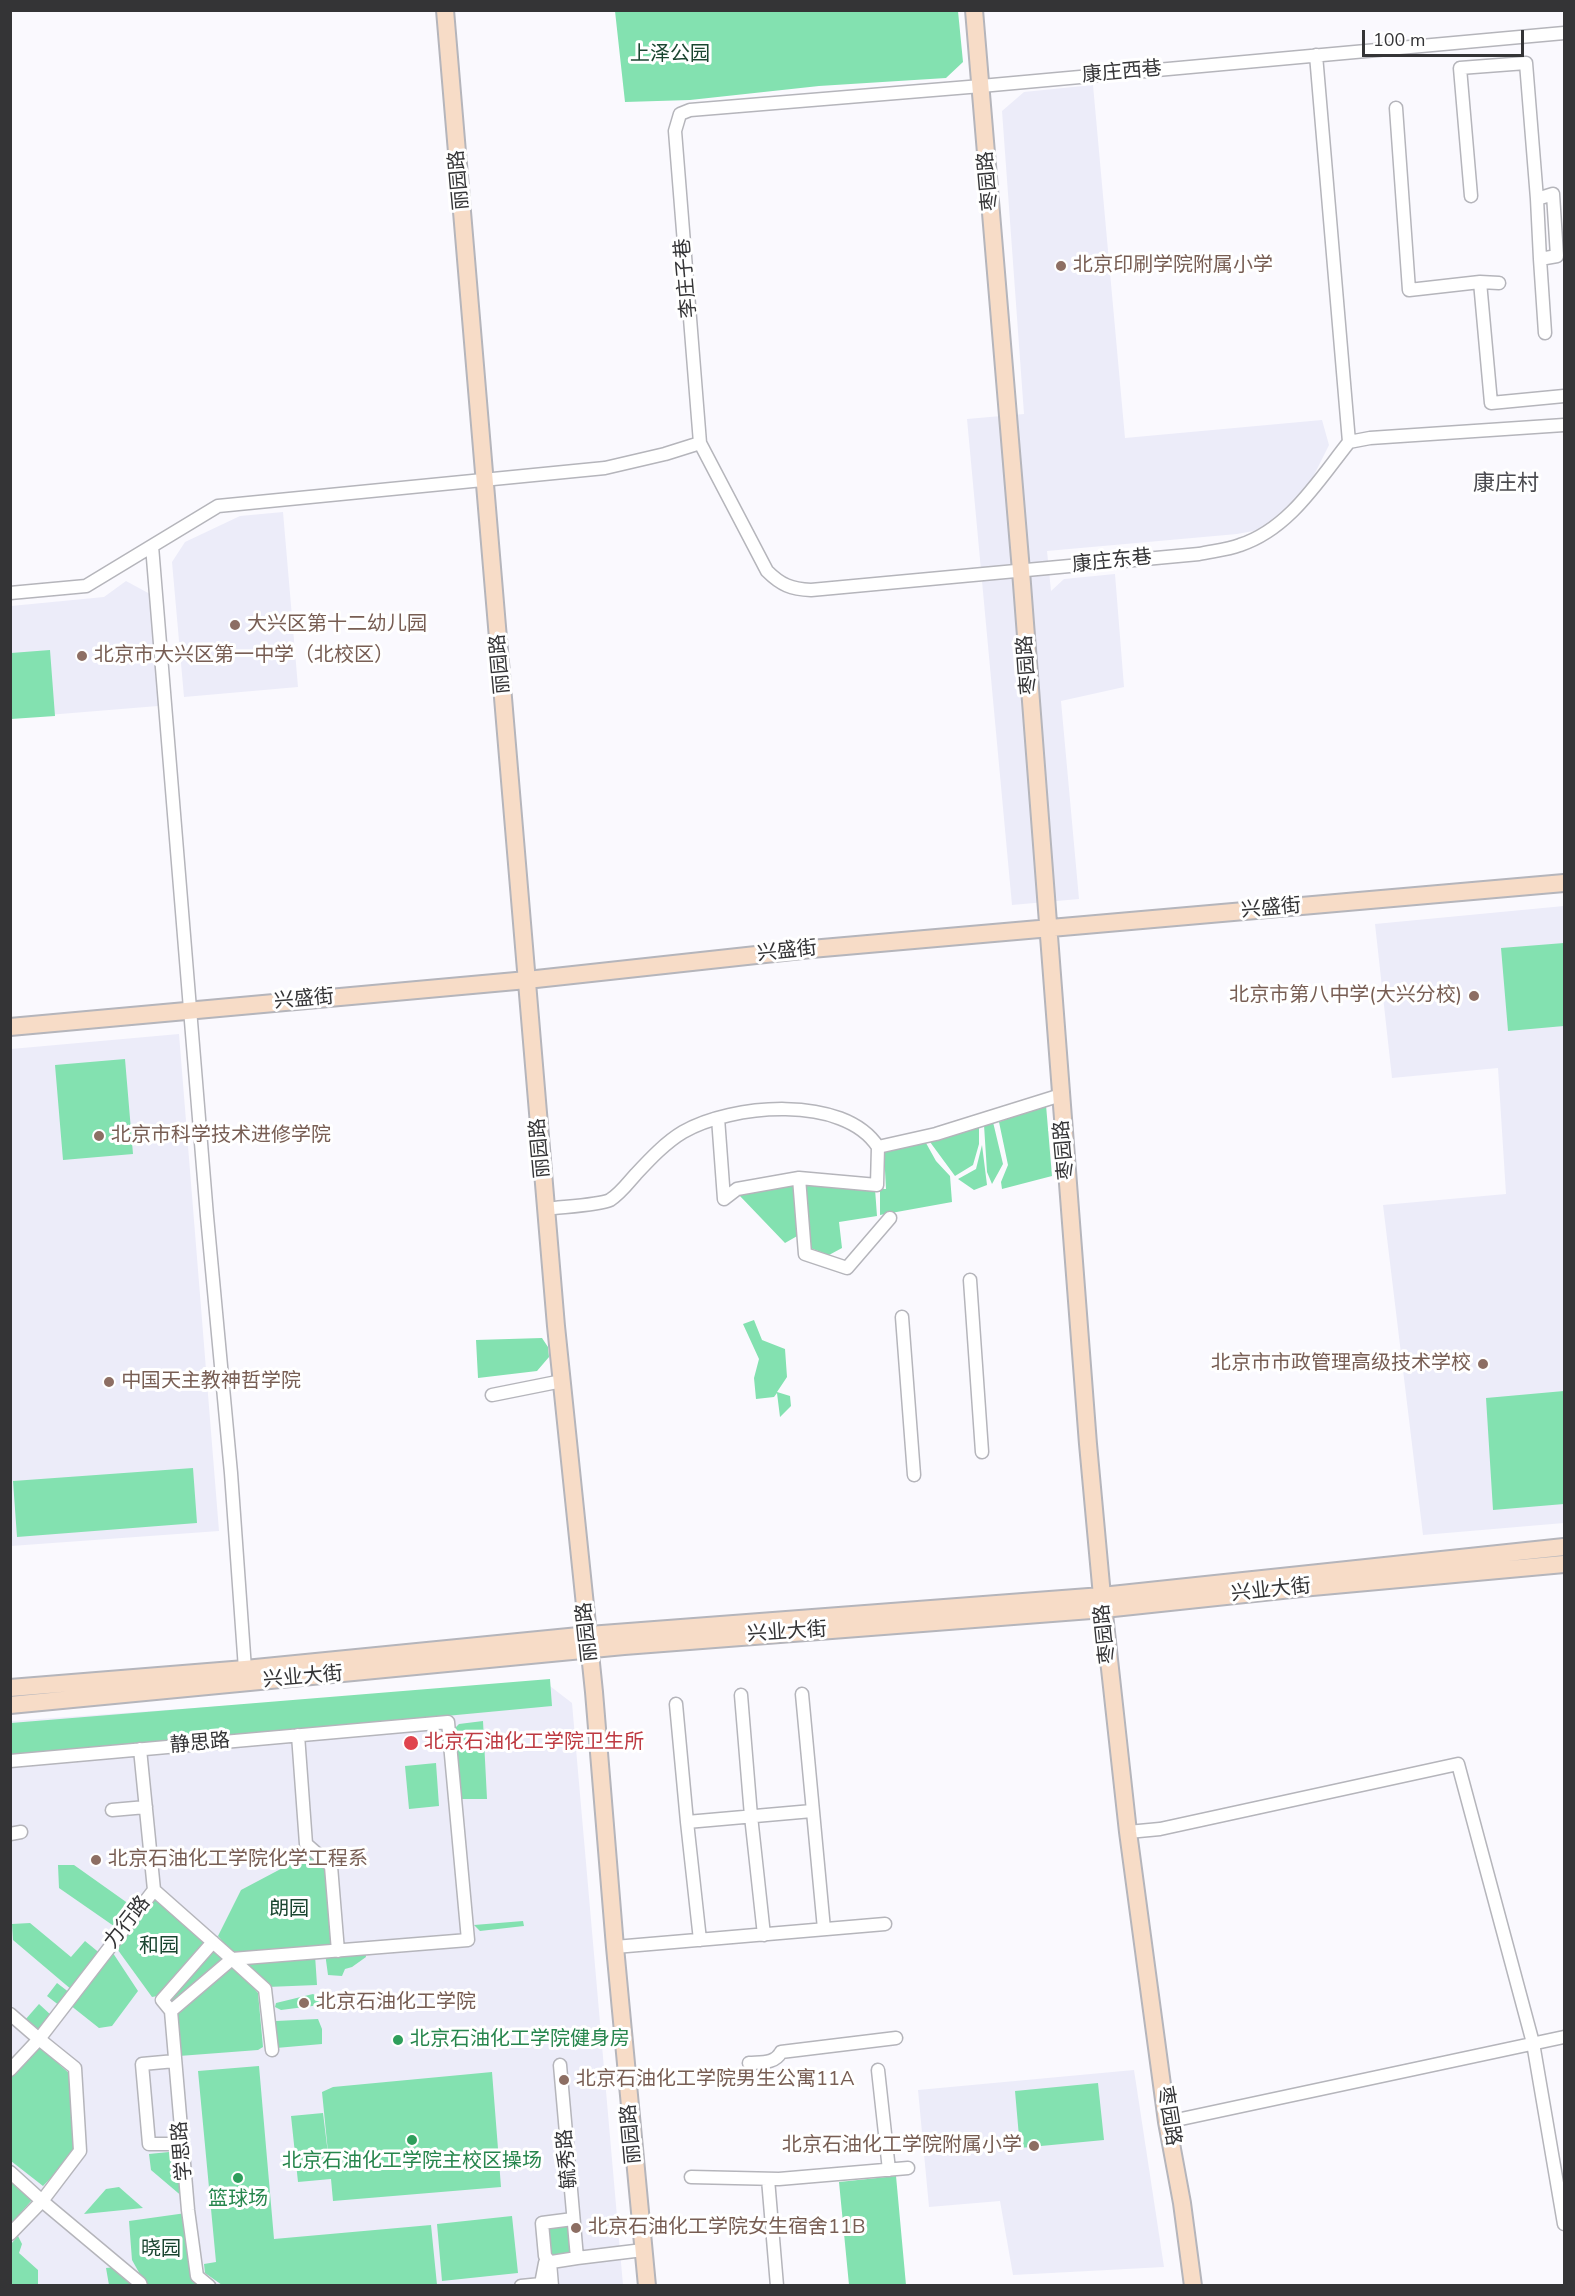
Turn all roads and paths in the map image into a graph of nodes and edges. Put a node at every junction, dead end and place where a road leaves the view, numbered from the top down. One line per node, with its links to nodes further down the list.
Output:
1 (445, 10): 19 (street, 丽园路)
2 (974, 10): 5 (street, 枣园路)
3 (1564, 33): 4 (street, 康庄西巷)
4 (1317, 56): 5 (street, 康庄西巷); 17 (street)
5 (981, 86): 7 (street, 康庄西巷); 21 (street, 枣园路)
6 (1396, 108): 12 (street)
7 (680, 114): 18 (street, 李庄子巷)
8 (1471, 196): 9 (street)
9 (1537, 199): 10 (street); 11 (street)
10 (1560, 238): 11 (street)
11 (1540, 259): 14 (street)
12 (1480, 282): 13 (street); 15 (street)
13 (1499, 283)
14 (1545, 333)
15 (1564, 396)
16 (1564, 425): 17 (street)
17 (1349, 442): 21 (street, 康庄东巷)
18 (700, 443): 19 (street); 21 (street, 康庄东巷)
19 (486, 480): 20 (street); 25 (street, 丽园路)
20 (152, 546): 22 (street); 26 (street)
21 (1021, 571): 24 (street, 枣园路)
22 (10, 593)
23 (1564, 883): 24 (street, 兴盛街)
24 (1048, 929): 25 (street, 兴盛街); 28 (street, 枣园路)
25 (527, 980): 26 (street, 兴盛街); 32 (street, 丽园路)
26 (190, 1011): 27 (street, 兴盛街); 44 (street)
27 (10, 1027)
28 (1061, 1095): 30 (street); 42 (street, 枣园路)
29 (718, 1118): 30 (street); 31 (street); 32 (street)
30 (878, 1147): 31 (street)
31 (799, 1178): 33 (street)
32 (547, 1209): 36 (street, 丽园路)
33 (890, 1218)
34 (970, 1280): 38 (street)
35 (902, 1317): 39 (street)
36 (562, 1381): 37 (street); 43 (street, 丽园路)
37 (492, 1395)
38 (982, 1452)
39 (914, 1475)
40 (1564, 1547): 42 (street, 兴业大街)
41 (1564, 1564): 42 (street, 兴业大街)
42 (1103, 1603): 43 (street, 兴业大街); 58 (street, 枣园路)
43 (590, 1642): 44 (street, 兴业大街); 49 (street, 兴业大街); 65 (street, 丽园路)
44 (245, 1669): 45 (street, 兴业大街)
45 (10, 1688)
46 (802, 1694): 55 (street)
47 (741, 1695): 56 (street)
48 (676, 1704): 57 (street)
49 (10, 1706)
50 (298, 1735): 51 (street, 静思路); 66 (street); 66 (street, 静思路)
51 (140, 1749): 52 (street, 静思路); 53 (street)
52 (10, 1761)
53 (146, 1807): 54 (street); 59 (street)
54 (112, 1810)
55 (812, 1811): 56 (street); 61 (street)
56 (751, 1816): 57 (street); 62 (street)
57 (687, 1822): 63 (street)
58 (1128, 1832): 73 (street); 80 (street, 枣园路)
59 (154, 1890): 64 (street, 力行路); 72 (street, 力行路)
60 (885, 1924): 61 (street)
61 (824, 1929): 62 (street)
62 (764, 1935): 63 (street)
63 (700, 1940): 65 (street)
64 (213, 1942): 67 (street, 力行路); 68 (street, 学思路)
65 (615, 1947): 91 (street, 丽园路)
66 (338, 1951): 67 (street)
67 (232, 1959): 68 (street); 74 (street, 力行路)
68 (171, 2011): 75 (street, 学思路)
69 (10, 2014): 72 (street)
70 (1564, 2037): 73 (street)
71 (896, 2038): 76 (street)
72 (39, 2039): 78 (street, 力行路); 87 (street)
73 (1533, 2043): 80 (street); 89 (street)
74 (272, 2050)
75 (175, 2061): 81 (street, 学思路); 81 (street)
76 (749, 2063)
77 (560, 2065): 88 (street, 毓秀路)
78 (10, 2070)
79 (878, 2070): 83 (street)
80 (1167, 2122): 101 (street, 枣园路)
81 (182, 2144): 96 (street, 学思路)
82 (908, 2168): 83 (street)
83 (889, 2170): 86 (street)
84 (10, 2172): 87 (street)
85 (691, 2177): 86 (street)
86 (768, 2179): 100 (street)
87 (42, 2201): 90 (street); 95 (street)
88 (573, 2219): 92 (street, 毓秀路); 93 (street)
89 (1564, 2224)
90 (10, 2235)
91 (643, 2250): 92 (street); 99 (street, 丽园路)
92 (577, 2258): 93 (street)
93 (550, 2262): 94 (street); 98 (street)
94 (526, 2285): 97 (street)
95 (141, 2286)
96 (209, 2286)
97 (521, 2286)
98 (552, 2286)
99 (647, 2286)
100 (777, 2286)
101 (1193, 2286)

